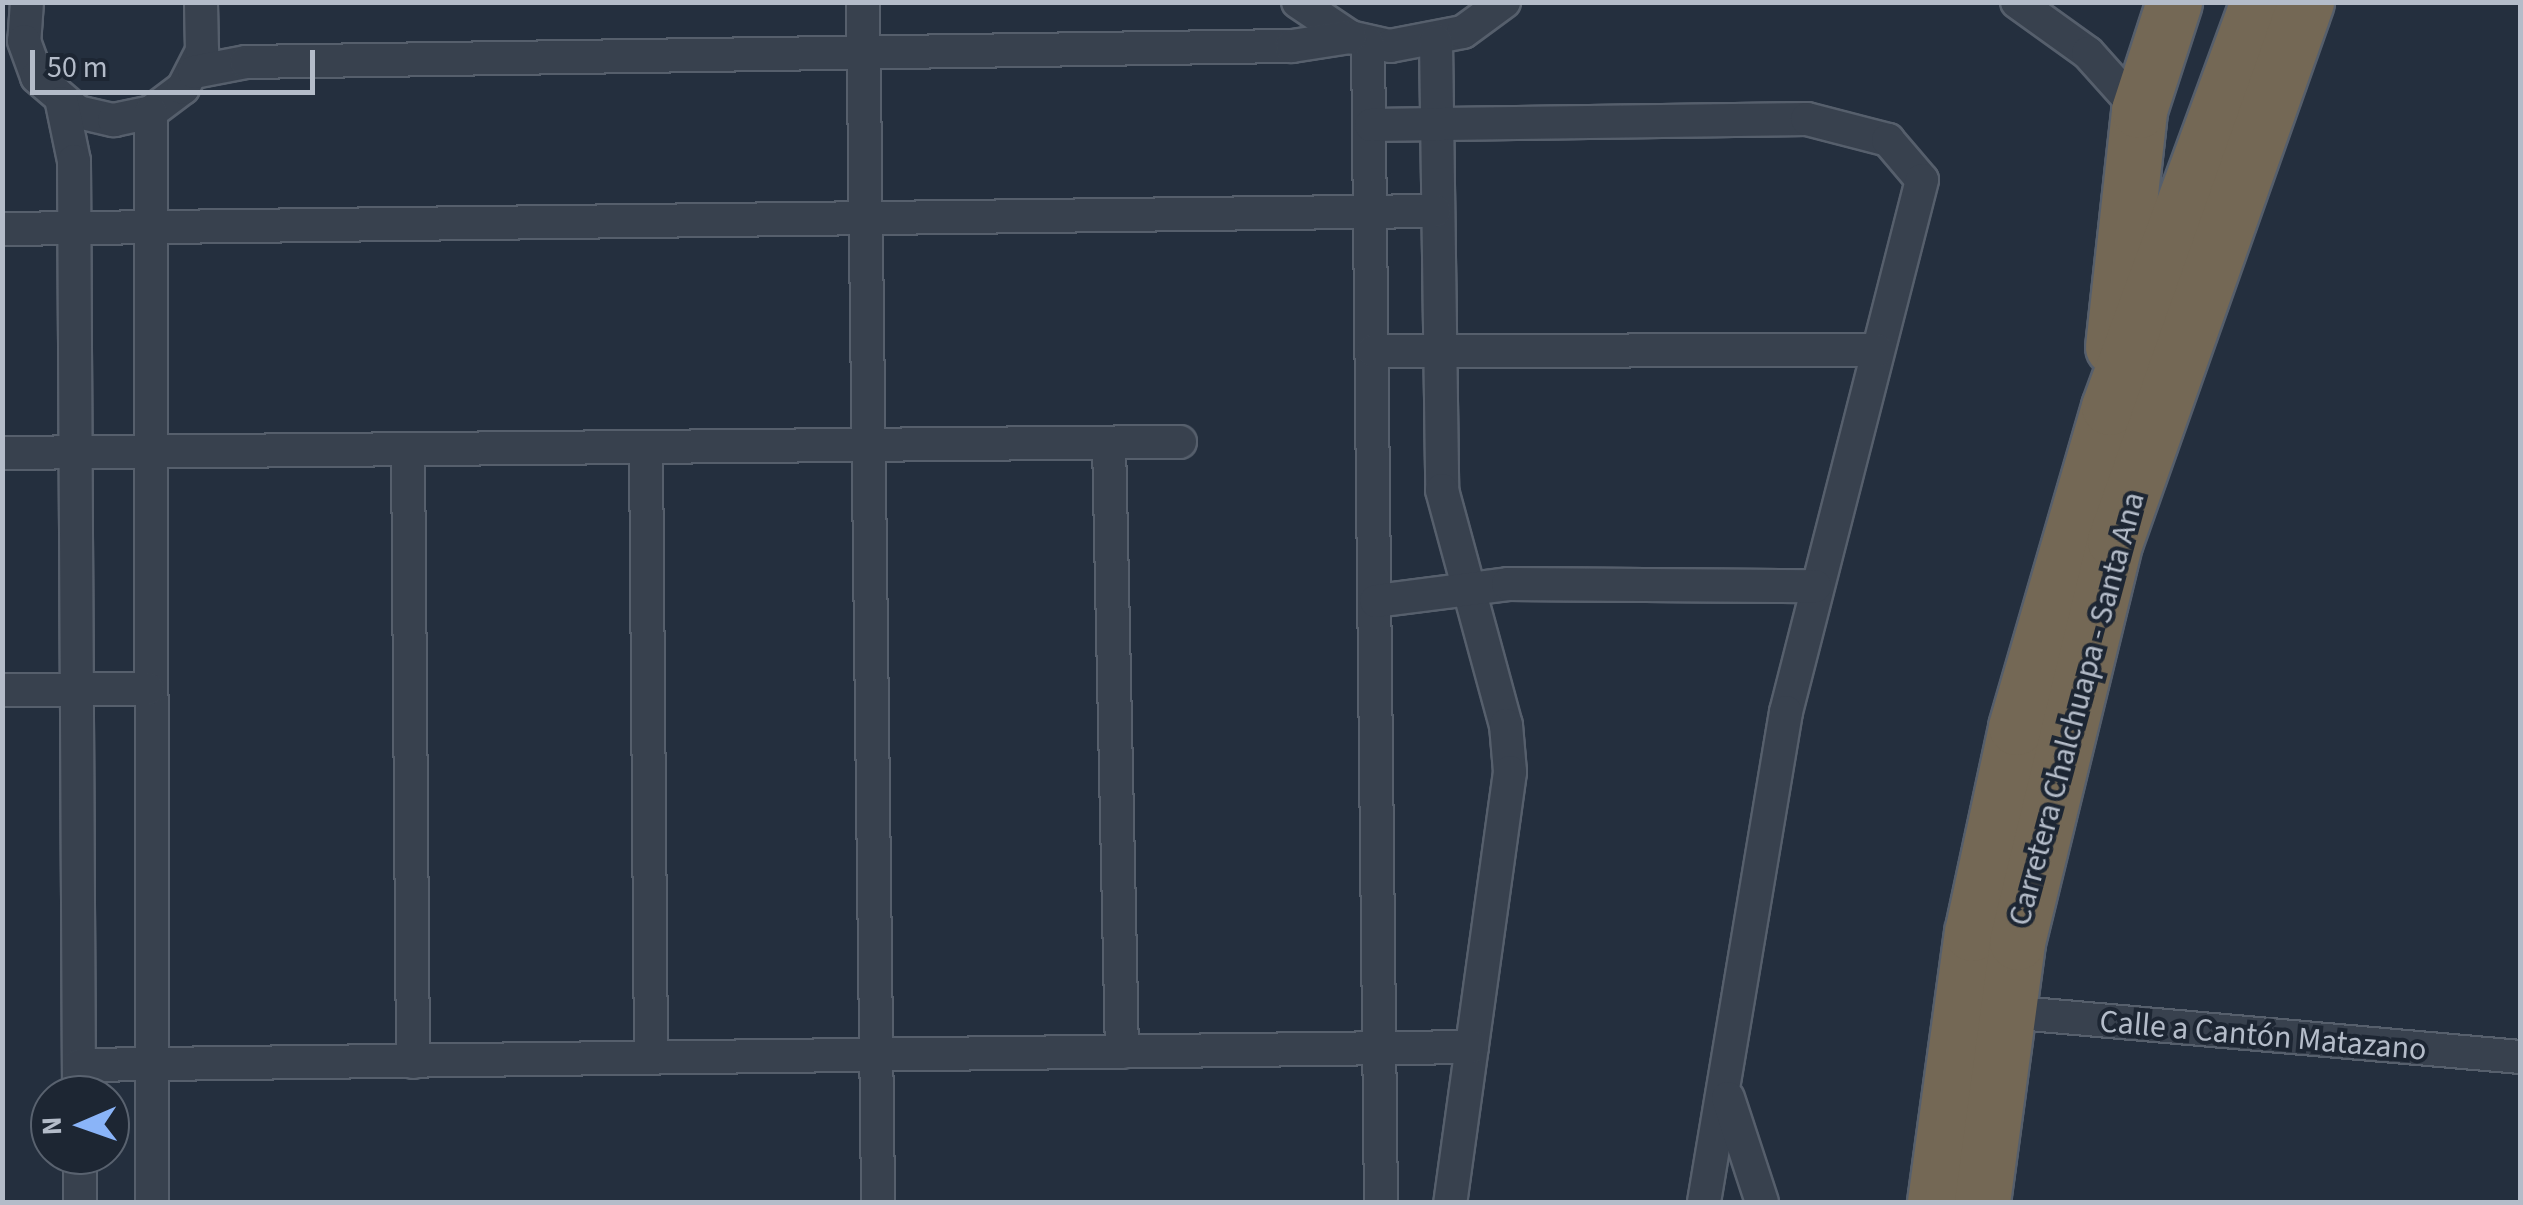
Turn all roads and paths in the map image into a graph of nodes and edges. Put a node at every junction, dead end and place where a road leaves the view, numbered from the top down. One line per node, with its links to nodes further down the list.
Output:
1 (27, 2): 15 (street)
2 (201, 2): 13 (street)
3 (863, 2): 12 (street)
4 (1298, 2): 10 (street)
5 (1504, 2): 11 (street)
6 (2016, 2): 17 (street)
7 (2174, 2): 17 (highway)
8 (2258, 2): 30 (highway, Carretera Chalchuapa - Santa Ana)
9 (2306, 2): 45 (highway, Carretera Chalchuapa - Santa Ana)
10 (1359, 40): 11 (street); 12 (street); 20 (street)
11 (1436, 42): 19 (street)
12 (864, 54): 13 (street); 23 (street)
13 (194, 72): 18 (street)
14 (2, 75): 15 (street)
15 (37, 77): 16 (street)
16 (62, 103): 18 (street); 25 (street)
17 (2139, 110): 30 (highway)
18 (151, 112): 24 (street)
19 (1432, 123): 20 (street); 22 (street); 28 (street)
20 (1371, 125): 21 (street)
21 (1372, 210): 22 (street); 23 (street); 29 (street)
22 (1435, 211): 27 (street)
23 (866, 219): 24 (street); 33 (street)
24 (145, 227): 25 (street); 37 (street)
25 (74, 228): 26 (street); 36 (street)
26 (2, 229)
27 (1438, 348): 28 (street); 29 (street); 40 (street)
28 (1877, 350): 39 (street)
29 (1373, 351): 41 (street)
30 (2108, 407): 65 (highway, Carretera Chalchuapa - Santa Ana)
31 (1180, 442): 32 (street)
32 (1109, 443): 33 (street); 48 (street)
33 (868, 444): 34 (street); 49 (street)
34 (646, 446): 35 (street); 51 (street)
35 (408, 449): 37 (street); 52 (street)
36 (76, 452): 37 (street); 38 (street); 44 (street)
37 (147, 452): 42 (street)
38 (2, 453)
39 (1816, 586): 40 (street); 56 (street)
40 (1466, 591): 41 (street); 46 (street)
41 (1376, 600): 47 (street)
42 (148, 689): 44 (street); 53 (street)
43 (2, 690): 44 (street)
44 (77, 690): 54 (street)
45 (2006, 1012): 50 (street, Calle a Cantón Matazano); 66 (highway, Carretera Chalchuapa - Santa Ana)
46 (1472, 1047): 47 (street); 62 (street)
47 (1380, 1048): 48 (street); 61 (street)
48 (1122, 1052): 49 (street)
49 (877, 1055): 51 (street); 60 (street)
50 (2520, 1056)
51 (651, 1058): 52 (street)
52 (413, 1062): 53 (street)
53 (150, 1065): 55 (street); 59 (street)
54 (79, 1075)
55 (103, 1075)
56 (1726, 1094): 63 (street); 64 (street)
57 (80, 1175): 58 (street)
58 (80, 1202)
59 (152, 1202)
60 (878, 1202)
61 (1382, 1202)
62 (1450, 1202)
63 (1704, 1202)
64 (1762, 1202)
65 (1935, 1202)
66 (1982, 1202)

